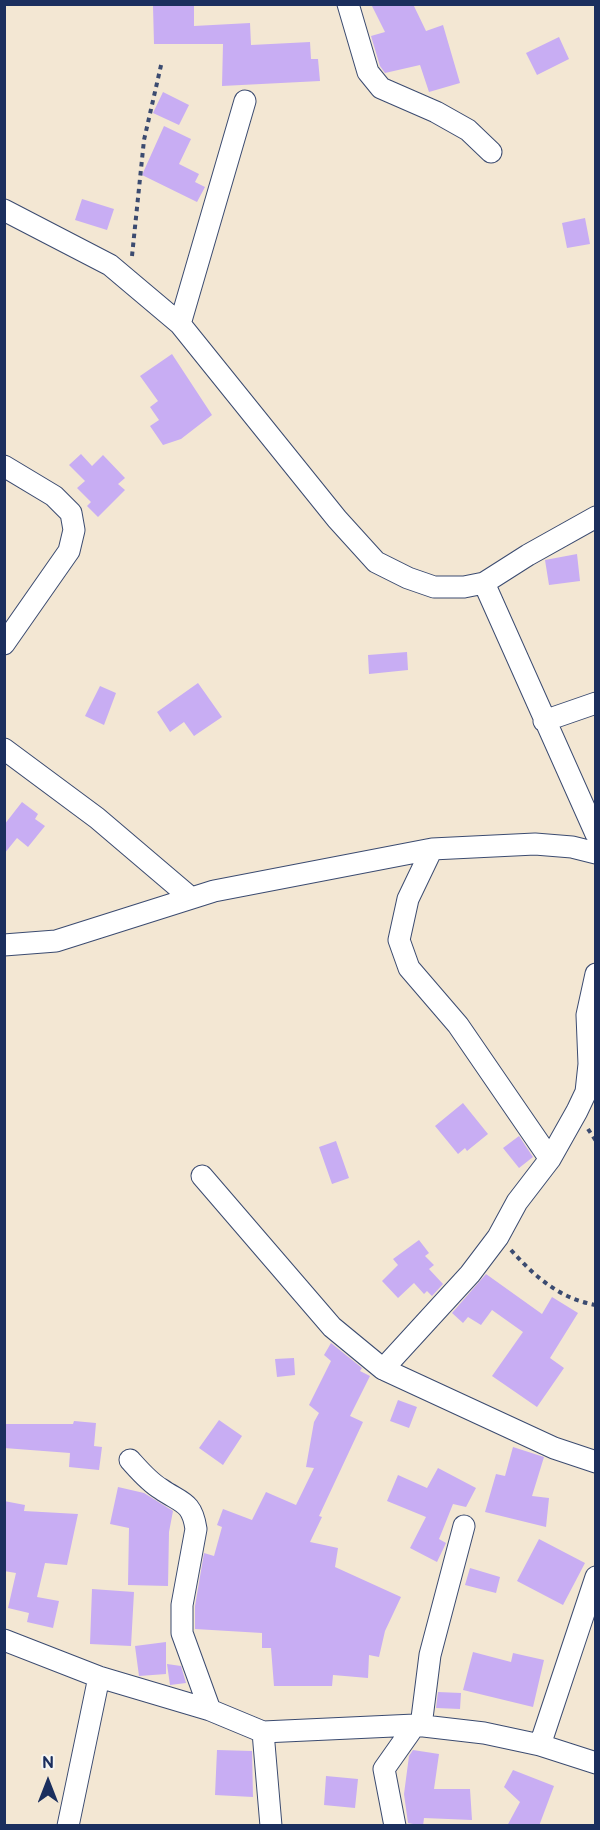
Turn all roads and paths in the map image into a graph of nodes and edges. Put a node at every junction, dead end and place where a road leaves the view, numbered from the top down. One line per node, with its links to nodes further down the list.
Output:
1 (348, 4): 4 (street)
2 (162, 61): 6 (path)
3 (245, 101): 7 (street)
4 (491, 152)
5 (4, 210): 6 (street)
6 (130, 280): 7 (street)
7 (180, 324): 10 (street)
8 (4, 466): 11 (street)
9 (596, 517): 10 (street)
10 (484, 583): 13 (street)
11 (4, 644)
12 (596, 703): 13 (street)
13 (544, 721): 15 (street)
14 (4, 749): 18 (street)
15 (596, 834)
16 (432, 849): 17 (street); 18 (street); 21 (street)
17 (596, 853)
18 (191, 898): 19 (street)
19 (4, 945)
20 (596, 974): 21 (street)
21 (550, 1158): 23 (street)
22 (202, 1176): 25 (street)
23 (498, 1237): 24 (path); 25 (street)
24 (596, 1305)
25 (383, 1369): 27 (street)
26 (129, 1460): 32 (street)
27 (596, 1462)
28 (464, 1526): 33 (street)
29 (596, 1577): 35 (street)
30 (4, 1640): 31 (street)
31 (99, 1677): 32 (street); 37 (street)
32 (210, 1710): 34 (street)
33 (418, 1725): 34 (street); 35 (street); 39 (street)
34 (263, 1732): 38 (street)
35 (540, 1745): 36 (street)
36 (596, 1763)
37 (68, 1826)
38 (271, 1826)
39 (394, 1826)

